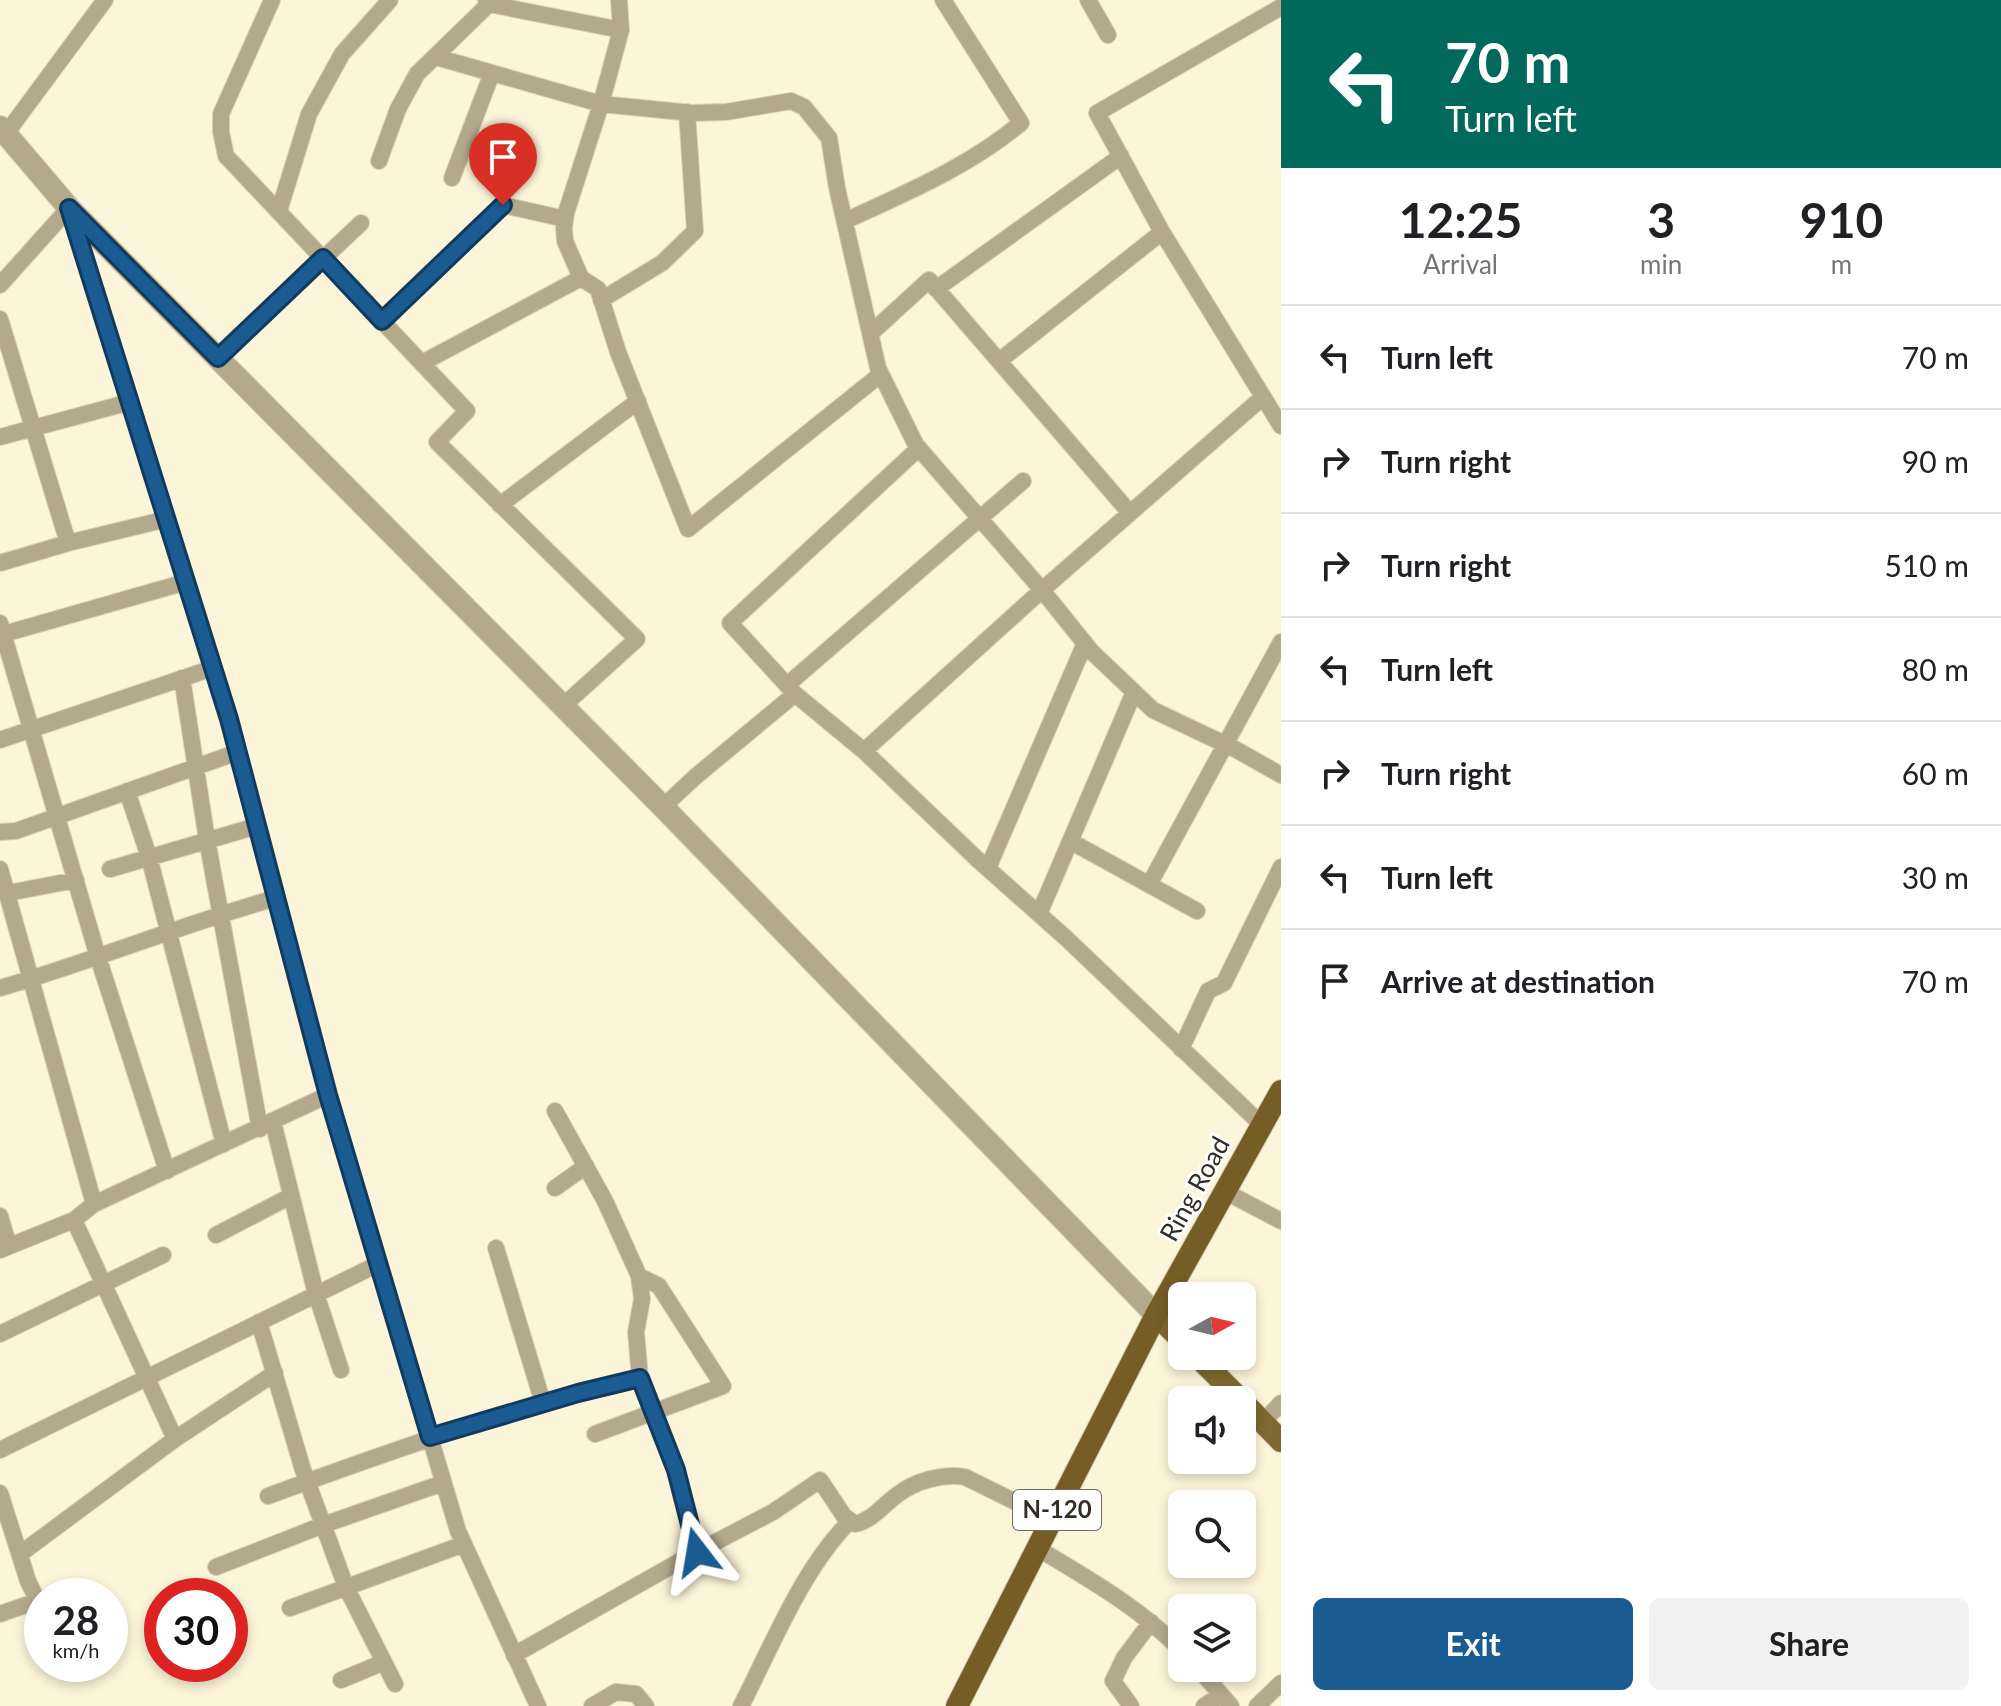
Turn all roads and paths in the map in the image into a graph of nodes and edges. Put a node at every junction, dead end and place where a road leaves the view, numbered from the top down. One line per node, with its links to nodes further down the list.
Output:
1 (105, 0): 15 (street)
2 (272, 0): 20 (street)
3 (390, 0): 20 (street)
4 (619, 0): 9 (street)
5 (943, 0): 22 (street)
6 (1088, 0): 10 (street)
7 (489, 1): 9 (street); 11 (street)
8 (1281, 7): 16 (street)
9 (621, 30): 13 (street)
10 (1108, 35)
11 (436, 57): 12 (street); 17 (street)
12 (492, 73): 13 (street); 18 (street)
13 (601, 104): 14 (street); 21 (street)
14 (687, 112): 22 (street); 29 (street)
15 (3, 131): 19 (street)
16 (1121, 156): 24 (street); 28 (street)
17 (379, 161)
18 (452, 178)
19 (69, 208): 27 (street); 33 (street); 39 (street)
20 (279, 211): 25 (street)
21 (565, 219): 26 (street); 31 (street)
22 (845, 221): 32 (street)
23 (361, 223): 25 (street)
24 (1162, 232): 34 (street); 37 (street)
25 (323, 258): 31 (street); 33 (street)
26 (581, 278): 29 (street); 35 (street)
27 (0, 285)
28 (936, 289): 32 (street); 34 (street)
29 (601, 300): 38 (street)
30 (0, 319): 41 (street)
31 (382, 321): 35 (street)
32 (871, 333): 36 (street)
33 (218, 358): 60 (street)
34 (999, 361): 46 (street)
35 (422, 363): 45 (street)
36 (881, 374): 38 (street); 43 (street)
37 (1263, 397): 40 (street); 46 (street)
38 (638, 401): 45 (street)
39 (130, 402): 41 (street); 47 (street)
40 (1281, 426)
41 (33, 429): 42 (street); 49 (street)
42 (0, 437)
43 (919, 448): 48 (street); 58 (street)
44 (1023, 481): 48 (street)
45 (500, 505): 60 (street)
46 (1130, 513): 52 (street)
47 (167, 519): 49 (street); 51 (street)
48 (980, 519): 52 (street); 58 (street)
49 (68, 543): 50 (street)
50 (0, 563)
51 (186, 582): 53 (street); 56 (street)
52 (1042, 590): 55 (street); 64 (street)
53 (1, 631): 61 (street)
54 (1281, 642): 63 (street)
55 (1085, 643): 59 (street); 77 (street)
56 (213, 668): 57 (street); 65 (street)
57 (182, 678): 61 (street); 66 (street)
58 (791, 690): 64 (street); 69 (street)
59 (1134, 692): 63 (street); 74 (street)
60 (563, 706): 69 (street)
61 (32, 729): 62 (street); 70 (street)
62 (0, 740)
63 (1226, 745): 67 (street); 81 (street)
64 (864, 751): 77 (street)
65 (238, 752): 66 (street); 71 (street)
66 (196, 767): 68 (street); 73 (street)
67 (1281, 775)
68 (127, 791): 70 (street); 75 (street)
69 (663, 807): 115 (street)
70 (58, 816): 72 (street); 80 (street)
71 (257, 826): 73 (street); 83 (street)
72 (0, 832)
73 (207, 840): 75 (street); 85 (street)
74 (1070, 841): 81 (street); 86 (street)
75 (149, 857): 79 (street); 87 (street)
76 (1281, 867): 91 (street)
77 (988, 868): 86 (street)
78 (0, 869): 82 (street)
79 (110, 869)
80 (76, 880): 82 (street); 88 (street)
81 (1150, 883): 84 (street)
82 (8, 893): 89 (street)
83 (276, 898): 85 (street); 93 (street)
84 (1197, 911)
85 (221, 914): 87 (street); 95 (street)
86 (1039, 914): 91 (street)
87 (169, 933): 88 (street); 97 (street)
88 (98, 957): 89 (street); 99 (street)
89 (32, 979): 90 (street); 103 (street)
90 (0, 988)
91 (1181, 1049): 96 (street)
92 (1281, 1091): 96 (highway, Ring Road / N-120)
93 (328, 1095): 95 (street); 111 (street)
94 (555, 1111): 98 (street)
95 (266, 1126): 97 (street); 102 (street)
96 (1263, 1126): 101 (highway, Ring Road / N-120)
97 (224, 1144): 99 (street)
98 (586, 1166): 100 (street); 112 (street)
99 (167, 1171): 103 (street)
100 (555, 1188)
101 (1226, 1192): 106 (street); 115 (highway, Ring Road / N-120)
102 (291, 1196): 107 (street); 114 (street)
103 (94, 1204): 105 (street)
104 (0, 1216): 108 (street)
105 (74, 1220): 108 (street); 113 (street)
106 (1281, 1221)
107 (216, 1235)
108 (4, 1248)
109 (496, 1248): 125 (street)
110 (163, 1255): 113 (street)
111 (378, 1264): 114 (street); 131 (street)
112 (639, 1276): 123 (street); 127 (street)
113 (104, 1285): 118 (street); 122 (street)
114 (316, 1294): 116 (street); 119 (street)
115 (1156, 1315): 117 (main road); 139 (highway, N-120)
116 (259, 1322): 121 (street); 122 (street)
117 (1168, 1327)
118 (0, 1334)
119 (341, 1370)
120 (1211, 1370): 124 (main road)
121 (275, 1373): 132 (street); 135 (street)
122 (147, 1377): 132 (street); 134 (street)
123 (640, 1378): 125 (street); 127 (street)
124 (1226, 1386)
125 (543, 1403): 131 (street)
126 (1281, 1403): 129 (street)
127 (654, 1412): 130 (street); 145 (street)
128 (1256, 1415): 129 (main road)
129 (1263, 1422): 133 (main road)
130 (595, 1434)
131 (430, 1437): 135 (street); 136 (street)
132 (175, 1439): 146 (street)
133 (1281, 1441)
134 (0, 1450)
135 (308, 1482): 138 (street); 141 (street)
136 (443, 1483): 141 (street); 143 (street)
137 (0, 1493): 142 (street)
138 (268, 1496)
139 (1052, 1520): 140 (street); 144 (highway, N-120)
140 (849, 1522): 145 (street); 165 (street)
141 (323, 1525): 147 (street); 149 (street)
142 (6, 1530): 146 (street)
143 (464, 1544): 149 (street); 155 (street)
144 (1037, 1548): 153 (street); 166 (highway, N-120)
145 (697, 1552): 155 (street)
146 (20, 1554): 148 (street)
147 (216, 1567)
148 (29, 1578)
149 (346, 1587): 150 (street); 156 (street)
150 (290, 1608)
151 (24, 1609): 152 (street)
152 (0, 1614)
153 (1151, 1622): 154 (street); 167 (street)
154 (1168, 1638)
155 (514, 1655): 162 (street)
156 (384, 1662): 157 (street); 160 (street)
157 (341, 1680)
158 (1210, 1682): 161 (street)
159 (1281, 1683): 169 (street)
160 (395, 1684)
161 (1226, 1700): 168 (street)
162 (538, 1706)
163 (592, 1706): 164 (street)
164 (646, 1706)
165 (741, 1706)
166 (957, 1706)
167 (1131, 1706)
168 (1204, 1706)
169 (1257, 1706)

